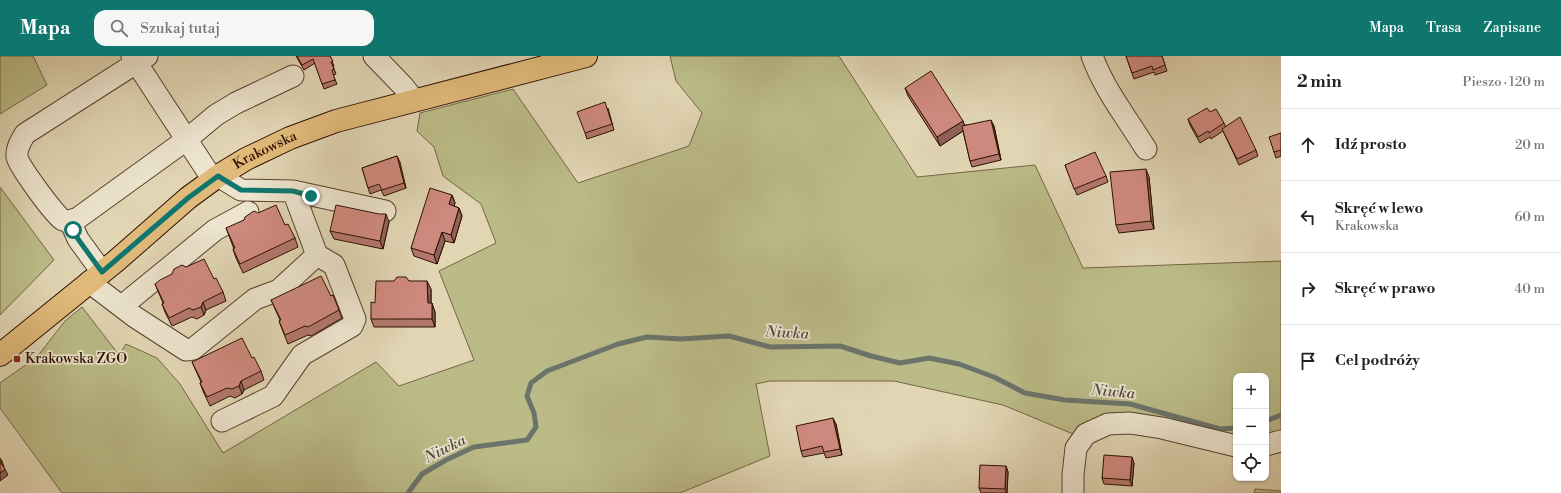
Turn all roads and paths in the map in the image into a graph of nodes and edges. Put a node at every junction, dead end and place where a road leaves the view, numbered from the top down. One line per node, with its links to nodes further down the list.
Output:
1 (374, 56): 6 (lane)
2 (586, 56): 6 (main road, Krakowska)
3 (1092, 56): 8 (lane)
4 (138, 58): 7 (lane); 13 (lane)
5 (293, 76): 7 (lane)
6 (414, 100): 9 (main road, Krakowska)
7 (186, 140): 9 (lane); 13 (lane)
8 (1146, 150)
9 (215, 178): 10 (lane); 15 (main road, Krakowska)
10 (293, 191): 11 (lane); 14 (lane)
11 (385, 211)
12 (248, 212): 16 (lane)
13 (70, 221): 15 (lane)
14 (317, 256): 16 (lane); 18 (lane)
15 (96, 277): 16 (lane); 17 (main road, Krakowska)
16 (122, 306)
17 (0, 355)
18 (222, 421)
19 (1281, 441): 20 (lane)
20 (1269, 444)
21 (1233, 445): 22 (lane)
22 (1073, 493)

